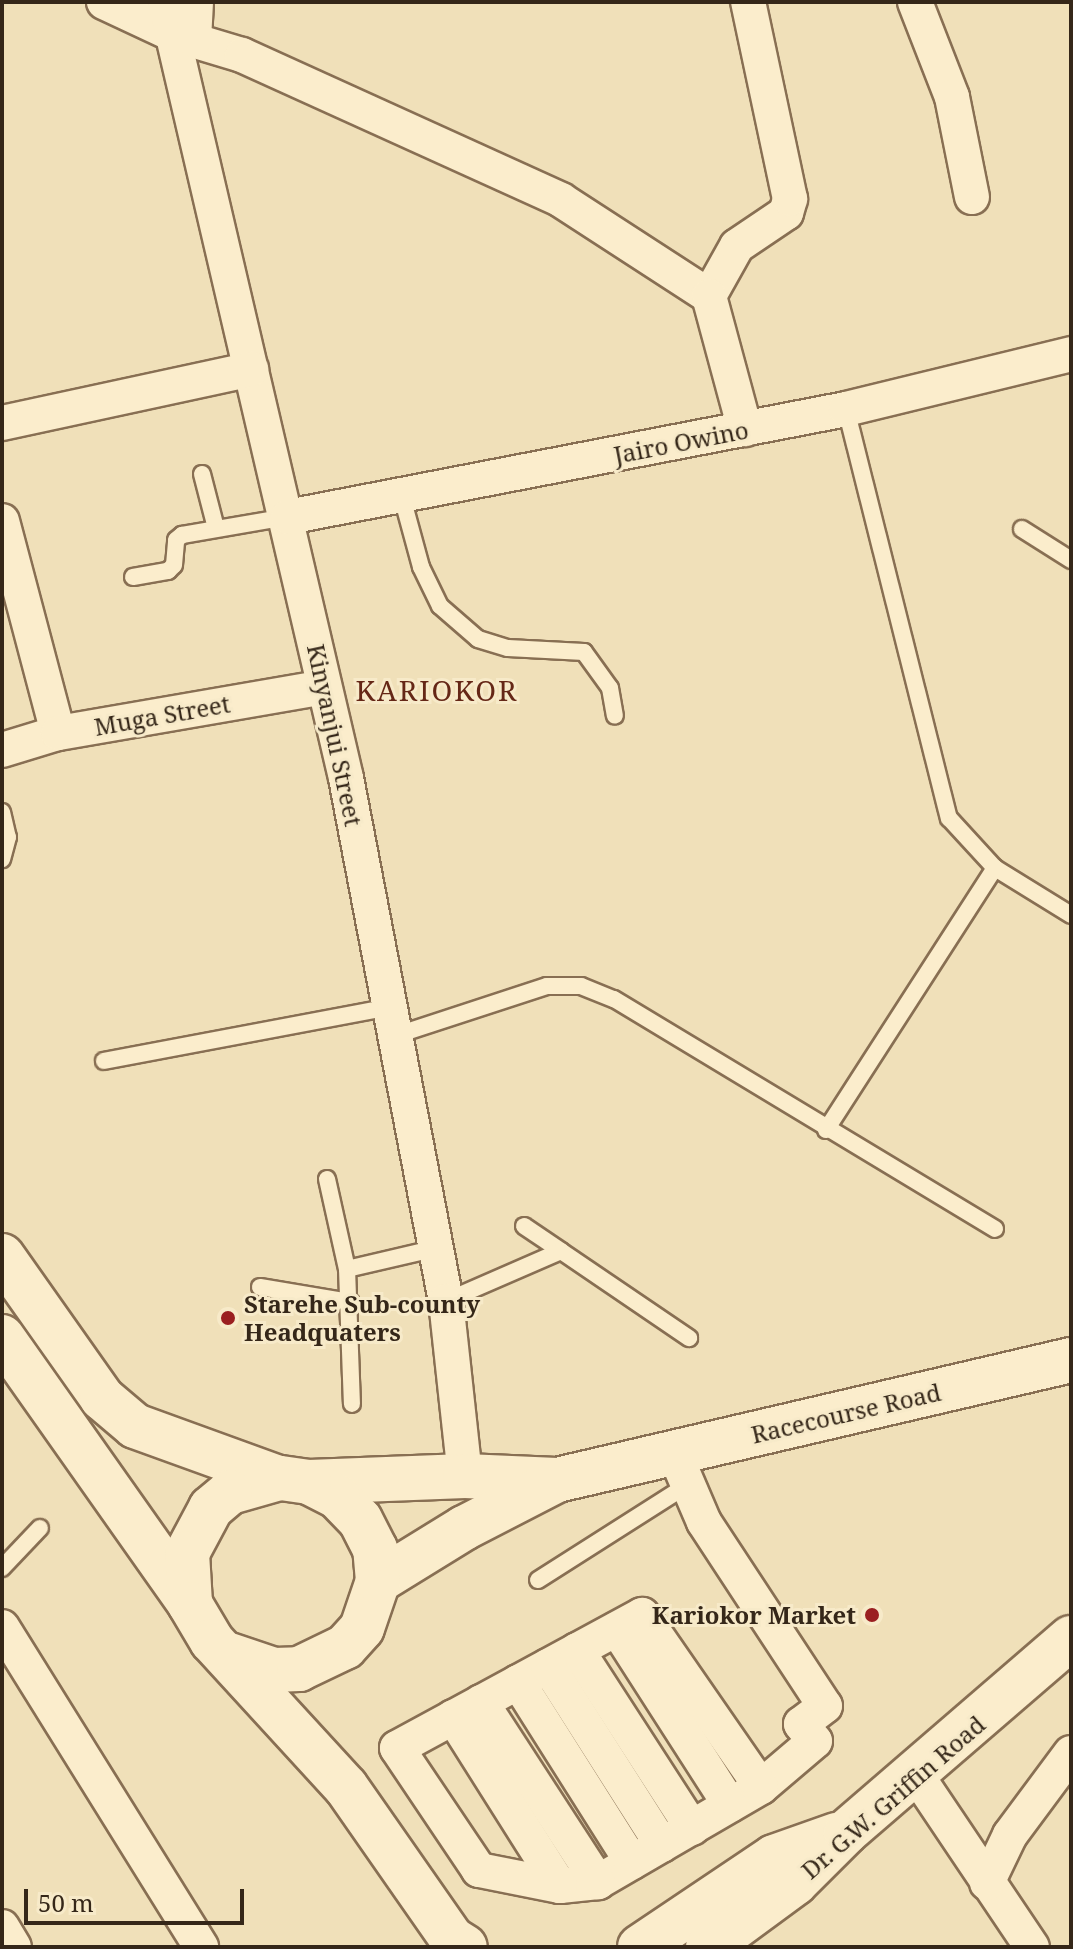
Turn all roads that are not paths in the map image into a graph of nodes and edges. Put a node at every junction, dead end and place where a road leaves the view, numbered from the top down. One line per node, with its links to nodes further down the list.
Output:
1 (104, 2): 5 (street)
2 (196, 2): 5 (street, Kinyanjui Street)
3 (748, 2): 7 (street)
4 (915, 2): 6 (street)
5 (177, 25): 7 (street); 9 (street, Kinyanjui Street)
6 (972, 197)
7 (709, 296): 12 (street)
8 (1071, 354): 10 (street, Jairo Owino)
9 (251, 369): 11 (street); 15 (street, Kinyanjui Street)
10 (846, 409): 12 (street, Jairo Owino); 27 (lane)
11 (2, 423)
12 (745, 429): 14 (street, Jairo Owino)
13 (202, 474): 17 (lane)
14 (402, 497): 15 (street, Jairo Owino); 22 (lane)
15 (288, 517): 17 (lane); 21 (street, Kinyanjui Street)
16 (2, 521): 23 (street)
17 (216, 528): 20 (lane)
18 (1022, 529): 19 (lane)
19 (1071, 560)
20 (133, 577)
21 (324, 687): 23 (street, Muga Street); 29 (street, Kinyanjui Street)
22 (615, 716)
23 (58, 733): 24 (street, Muga Street)
24 (2, 750)
25 (2, 812): 26 (lane)
26 (2, 859)
27 (995, 868): 28 (lane); 31 (lane)
28 (1071, 915)
29 (394, 1021): 30 (lane); 31 (lane); 35 (street, Kinyanjui Street)
30 (104, 1061)
31 (826, 1130): 34 (lane)
32 (327, 1179): 38 (lane)
33 (524, 1226): 36 (lane)
34 (995, 1229)
35 (437, 1248): 38 (lane); 40 (street, Kinyanjui Street)
36 (561, 1251): 40 (lane); 43 (lane)
37 (2, 1256): 50 (main road)
38 (347, 1269): 41 (lane)
39 (260, 1287): 41 (lane)
40 (446, 1301): 49 (street, Kinyanjui Street)
41 (351, 1302): 47 (lane)
42 (2, 1337): 56 (main road)
43 (689, 1338)
44 (1071, 1360): 45 (main road, Racecourse Road)
45 (1002, 1378): 46 (main road); 48 (main road, Racecourse Road)
46 (1071, 1384)
47 (352, 1404)
48 (680, 1468): 51 (main road, Racecourse Road); 54 (lane); 70 (street)
49 (465, 1476): 50 (main road); 51 (main road)
50 (294, 1480): 55 (main road); 56 (main road)
51 (557, 1480): 55 (main road)
52 (40, 1528): 53 (lane)
53 (2, 1568)
54 (538, 1580)
55 (378, 1581): 60 (main road)
56 (190, 1604): 60 (main road)
57 (2, 1627): 83 (street)
58 (617, 1629): 61 (street); 64 (street); 65 (street)
59 (1071, 1638): 69 (main road, Dr. G.W. Griffin Road)
60 (229, 1655): 81 (main road)
61 (563, 1658): 62 (street); 66 (street)
62 (518, 1682): 63 (street); 68 (street)
63 (467, 1710): 71 (street); 79 (street); 79 (street)
64 (711, 1714): 65 (street); 70 (street)
65 (677, 1724): 66 (street); 72 (street)
66 (620, 1747): 68 (street); 73 (street); 75 (street)
67 (1071, 1753): 78 (street)
68 (576, 1773): 71 (street); 76 (street)
69 (917, 1776): 74 (main road, Dr. G.W. Griffin Road); 78 (street)
70 (761, 1787): 72 (street)
71 (541, 1795): 77 (street)
72 (730, 1805): 73 (street)
73 (692, 1828): 75 (street)
74 (846, 1832): 84 (main road); 85 (main road, Dr. G.W. Griffin Road)
75 (662, 1845): 76 (street)
76 (632, 1862): 77 (street)
77 (598, 1882): 79 (street)
78 (987, 1883): 86 (street)
79 (560, 1886)
80 (2, 1927): 82 (street)
81 (457, 1944)
82 (14, 1947)
83 (201, 1947)
84 (640, 1947)
85 (708, 1947)
86 (1032, 1947)

